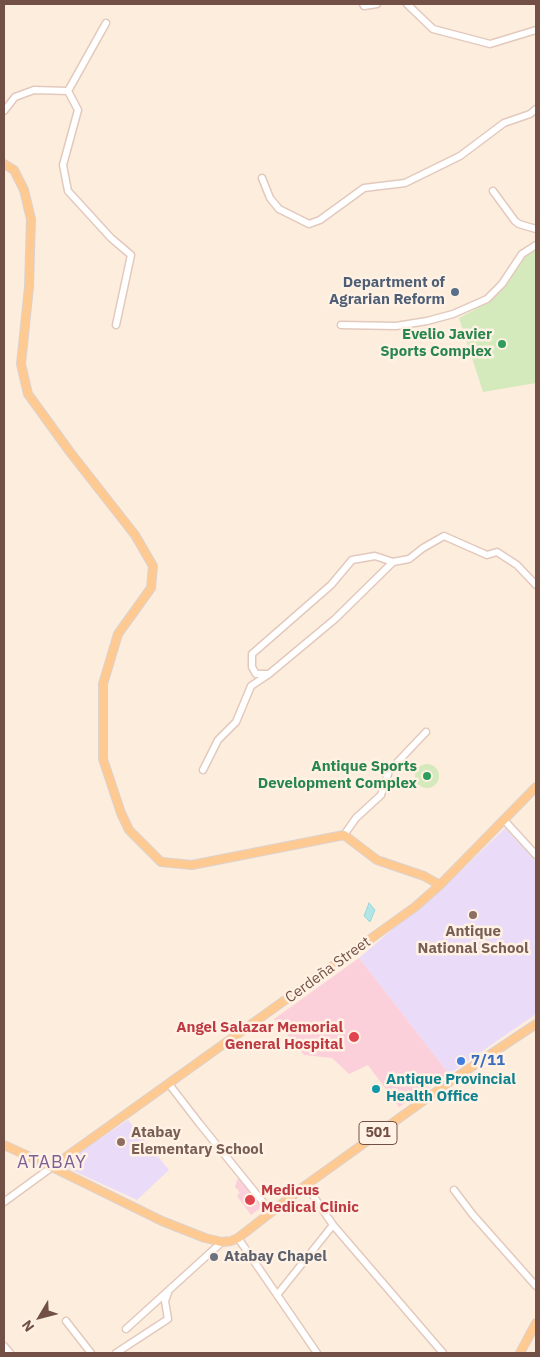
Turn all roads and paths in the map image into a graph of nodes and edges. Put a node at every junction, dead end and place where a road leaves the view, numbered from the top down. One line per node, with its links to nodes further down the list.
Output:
1 (363, 4): 2 (street)
2 (377, 4)
3 (408, 4): 5 (street)
4 (106, 23): 6 (street)
5 (536, 30)
6 (68, 90): 8 (street); 14 (street)
7 (536, 109): 10 (street)
8 (4, 111)
9 (4, 164): 23 (main road)
10 (262, 178)
11 (493, 191): 12 (street)
12 (536, 229)
13 (536, 245): 15 (street)
14 (116, 325)
15 (341, 325)
16 (394, 562): 17 (street); 18 (street); 18 (street)
17 (536, 585)
18 (269, 674): 20 (street)
19 (426, 732): 23 (street)
20 (202, 770)
21 (536, 787): 22 (main road, Cerdeña Street)
22 (504, 820): 24 (street); 25 (main road, Cerdeña Street)
23 (344, 835): 25 (main road)
24 (536, 855)
25 (440, 885): 27 (main road, Cerdeña Street)
26 (536, 1024): 30 (main road, 501)
27 (169, 1084): 29 (main road, Cerdeña Street); 33 (street)
28 (4, 1145): 29 (main road, 501)
29 (52, 1167): 32 (street); 36 (main road, 501)
30 (306, 1185): 33 (main road, 501); 34 (street)
31 (454, 1190): 37 (street)
32 (4, 1202)
33 (272, 1212): 35 (main road, 501)
34 (333, 1225): 39 (street); 48 (street)
35 (238, 1238): 36 (main road, 501); 39 (street)
36 (222, 1242): 38 (street)
37 (536, 1286)
38 (170, 1289): 42 (street); 46 (street)
39 (277, 1295): 47 (street)
40 (66, 1321): 45 (street)
41 (536, 1323): 49 (main road)
42 (126, 1329)
43 (4, 1346): 44 (street)
44 (10, 1353)
45 (91, 1353)
46 (116, 1353)
47 (317, 1353)
48 (443, 1353)
49 (520, 1353)

